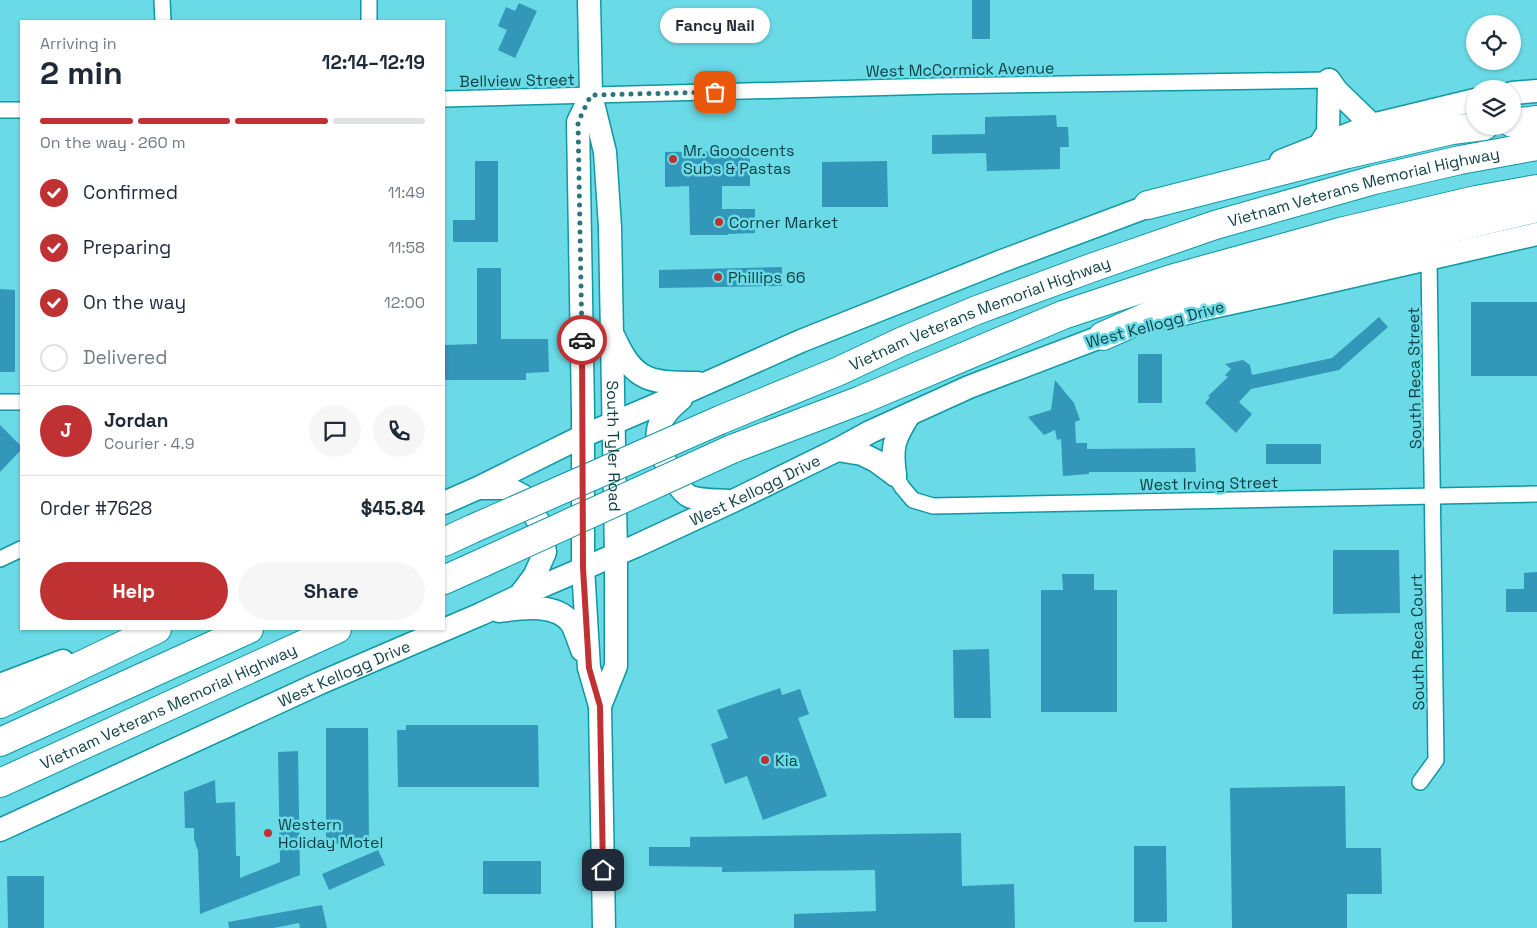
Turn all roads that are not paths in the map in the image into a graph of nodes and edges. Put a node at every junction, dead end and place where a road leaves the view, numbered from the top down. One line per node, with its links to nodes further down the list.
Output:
1 (162, 0): 4 (street)
2 (369, 0): 5 (street)
3 (589, 0): 9 (main road, South Tyler Road)
4 (163, 20)
5 (369, 20)
6 (1329, 80): 9 (street, West McCormick Avenue); 16 (main road); 18 (main road)
7 (1537, 91): 8 (main road)
8 (1521, 92)
9 (591, 95): 10 (street, Bellview Street); 25 (main road, South Tyler Road); 32 (main road, South Tyler Road)
10 (445, 99)
11 (1466, 102): 16 (main road)
12 (0, 110): 13 (street)
13 (20, 110)
14 (1537, 120): 15 (highway)
15 (1521, 122)
16 (1372, 125): 18 (main road)
17 (1466, 128): 21 (highway)
18 (1319, 146): 21 (main road)
19 (1537, 146): 40 (highway, Vietnam Veterans Memorial Highway, bridge)
20 (1537, 189): 45 (highway, Vietnam Veterans Memorial Highway, bridge)
21 (1148, 205): 27 (main road)
22 (1537, 208): 26 (highway)
23 (1537, 234): 24 (main road, West Kellogg Drive)
24 (1429, 258): 26 (main road, West Kellogg Drive); 37 (street, South Reca Street)
25 (612, 332): 27 (main road); 31 (main road, South Tyler Road)
26 (1102, 336): 30 (main road, West Kellogg Drive)
27 (699, 387): 31 (main road); 38 (main road)
28 (0, 402): 29 (street)
29 (20, 402)
30 (909, 414): 33 (main road, West Kellogg Drive); 34 (main road)
31 (614, 423): 32 (main road); 42 (main road, South Tyler Road)
32 (583, 436): 35 (main road); 44 (main road, South Tyler Road)
33 (837, 450): 34 (main road); 38 (main road, West Kellogg Drive)
34 (895, 475): 37 (street, West Irving Street)
35 (478, 488): 39 (main road); 46 (main road)
36 (1537, 494): 37 (street, West Irving Street)
37 (1433, 497): 59 (street, South Reca Court)
38 (733, 502): 42 (main road, West Kellogg Drive)
39 (445, 503)
40 (445, 542)
41 (20, 549): 43 (street)
42 (616, 555): 44 (main road, West Kellogg Drive); 57 (main road, South Tyler Road)
43 (0, 559)
44 (583, 568): 46 (main road, West Kellogg Drive); 54 (main road, South Tyler Road)
45 (445, 580)
46 (519, 596): 47 (main road, West Kellogg Drive)
47 (481, 614): 48 (main road, West Kellogg Drive); 54 (main road)
48 (445, 629)
49 (145, 630): 55 (main road)
50 (155, 630): 56 (highway)
51 (247, 630): 58 (highway)
52 (335, 630): 60 (highway, Vietnam Veterans Memorial Highway)
53 (444, 630): 61 (main road, West Kellogg Drive)
54 (589, 668): 57 (main road, South Tyler Road)
55 (0, 685)
56 (0, 704)
57 (600, 706): 62 (main road, South Tyler Road)
58 (0, 742)
59 (1420, 782)
60 (0, 783)
61 (0, 830)
62 (604, 928)

